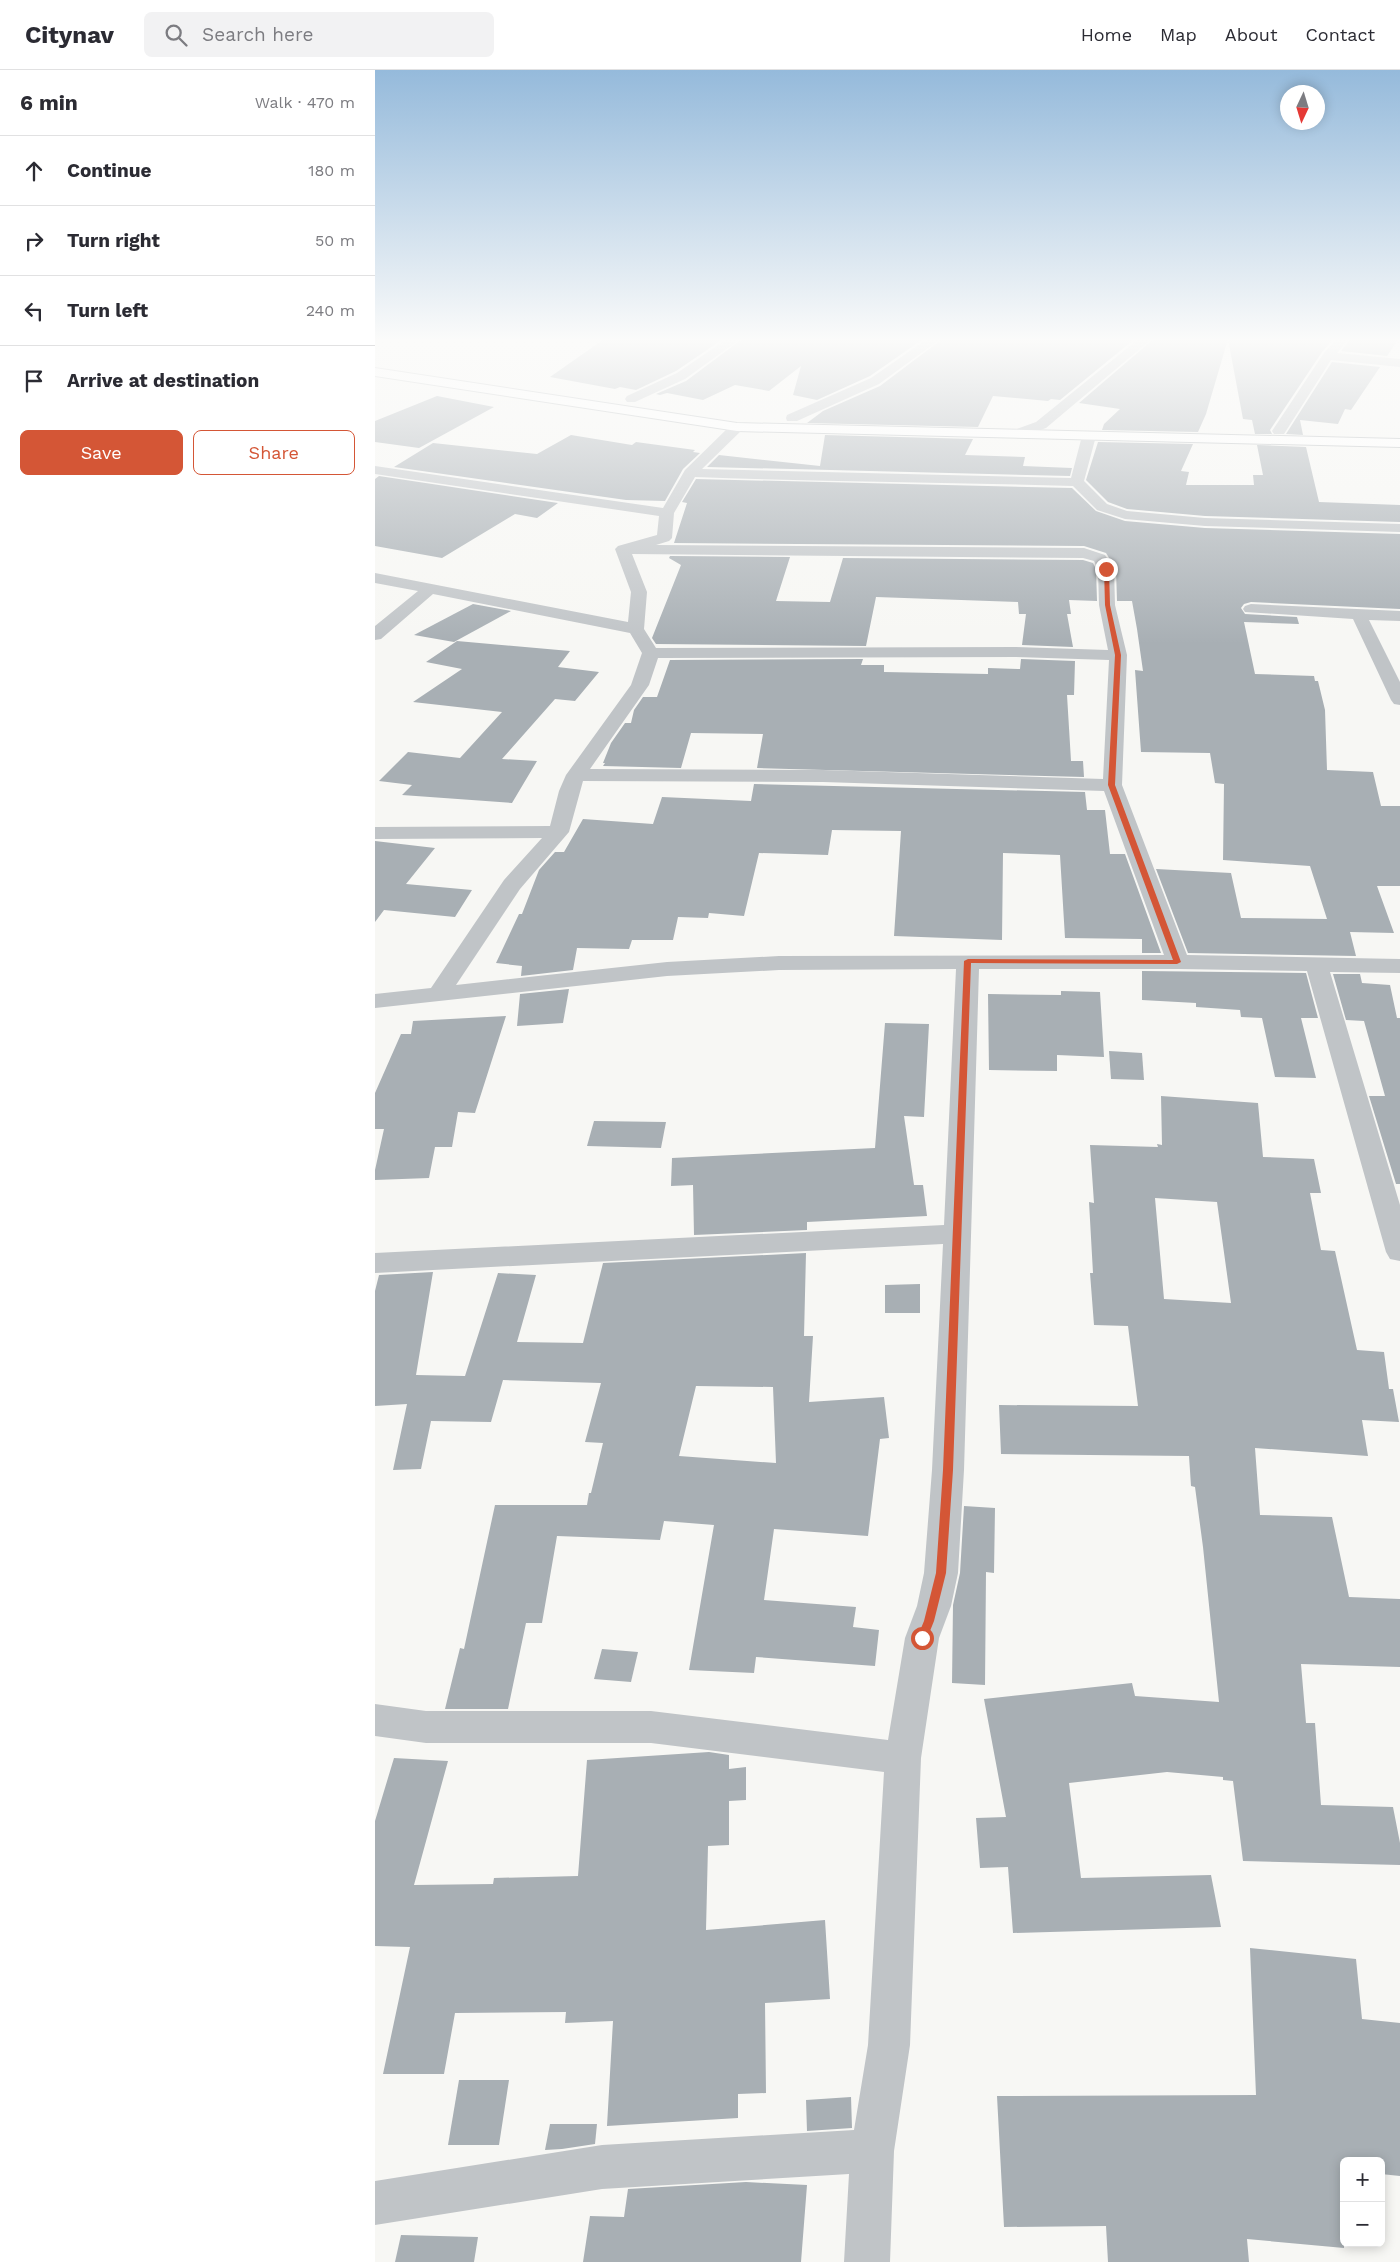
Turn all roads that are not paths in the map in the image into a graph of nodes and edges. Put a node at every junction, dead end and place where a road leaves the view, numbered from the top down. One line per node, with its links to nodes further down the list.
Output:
1 (724, 439): 6 (street)
2 (1088, 439): 7 (street)
3 (1235, 439): 4 (street)
4 (1400, 443)
5 (375, 470): 8 (street)
6 (690, 473): 7 (street); 8 (street)
7 (1077, 482): 9 (street)
8 (667, 513): 10 (street)
9 (1400, 528)
10 (623, 549): 16 (street); 19 (street)
11 (375, 578): 12 (street)
12 (431, 588): 16 (street); 17 (street)
13 (1251, 609): 14 (street)
14 (1359, 615): 15 (street); 20 (street)
15 (1400, 616)
16 (636, 629): 18 (street)
17 (375, 635)
18 (651, 653): 19 (street); 21 (street)
19 (1118, 655): 22 (street)
20 (1400, 700)
21 (576, 775): 22 (street); 23 (street)
22 (1111, 785): 26 (street)
23 (559, 832): 24 (street); 29 (street)
24 (375, 833)
25 (968, 961): 26 (street); 29 (street); 31 (street)
26 (1177, 962): 27 (street)
27 (1317, 965): 28 (street); 32 (street)
28 (1400, 966)
29 (438, 995): 30 (street)
30 (375, 1001)
31 (956, 1234): 33 (street); 35 (street)
32 (1400, 1252)
33 (375, 1263)
34 (375, 1720): 35 (street)
35 (903, 1758): 36 (street)
36 (872, 2151): 37 (street); 38 (street)
37 (375, 2203)
38 (867, 2262)

